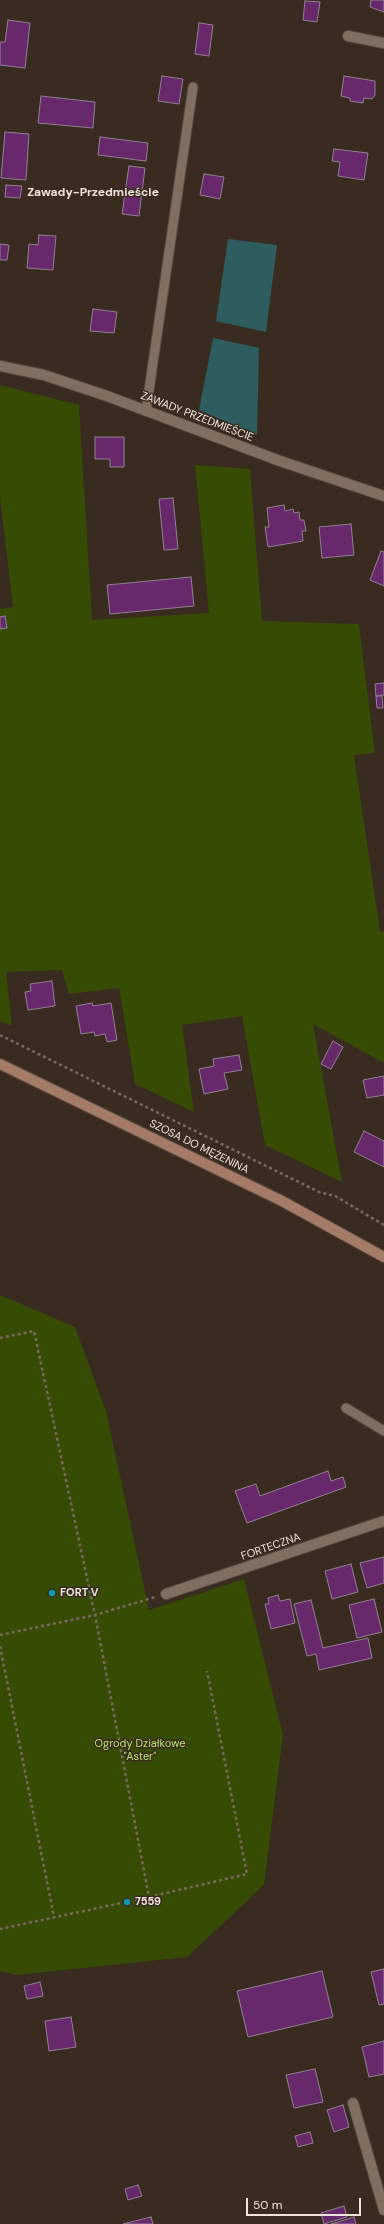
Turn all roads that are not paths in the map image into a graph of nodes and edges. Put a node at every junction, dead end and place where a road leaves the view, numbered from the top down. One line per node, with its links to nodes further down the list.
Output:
1 (348, 36): 2 (street)
2 (384, 43)
3 (193, 87): 5 (lane)
4 (0, 366): 5 (street, ZAWADY PRZEDMIEŚCIE)
5 (146, 411): 6 (street, ZAWADY PRZEDMIEŚCIE)
6 (384, 496)
7 (0, 1064): 8 (main road, SZOSA DO MĘŻENINA)
8 (384, 1257)
9 (346, 1408): 10 (lane)
10 (384, 1431)
11 (384, 1521): 12 (street, FORTECZNA)
12 (166, 1594)
13 (353, 2103): 14 (street)
14 (384, 2210)

